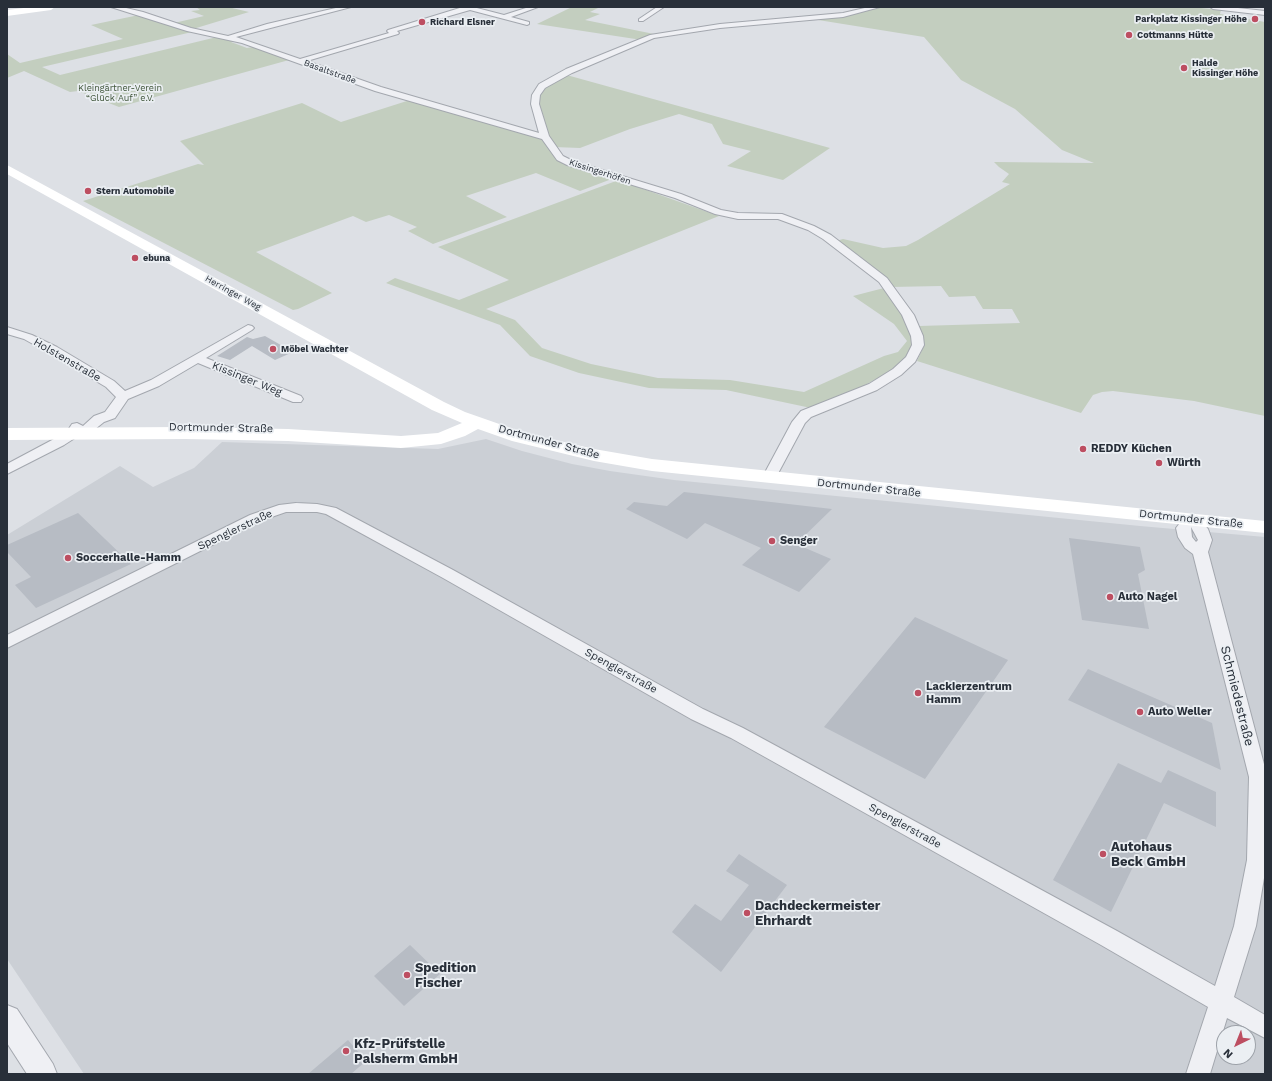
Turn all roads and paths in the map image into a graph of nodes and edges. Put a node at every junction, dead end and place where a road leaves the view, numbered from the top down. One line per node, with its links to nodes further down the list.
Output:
1 (51, 7): 9 (main road)
2 (114, 7): 14 (street, Basaltstraße)
3 (348, 7): 14 (street)
4 (535, 7): 11 (street)
5 (661, 7): 12 (street)
6 (876, 7): 16 (street, Kissingerhöfen)
7 (1213, 7): 10 (street)
8 (468, 8): 11 (street); 15 (street)
9 (7, 13)
10 (1265, 13)
11 (505, 17): 13 (street)
12 (641, 20)
13 (527, 24)
14 (229, 38): 15 (street, Basaltstraße)
15 (300, 61): 16 (street, Basaltstraße)
16 (545, 137): 32 (street, Kissingerhöfen)
17 (7, 169): 23 (main road, Herringer Weg)
18 (248, 328): 20 (street, Kissinger Weg)
19 (7, 330): 21 (street, Holstenstraße)
20 (197, 358): 21 (street, Kissinger Weg); 22 (street, Kissinger Weg)
21 (123, 396): 24 (street)
22 (297, 399)
23 (459, 416): 24 (main road, Dortmunder Straße); 25 (main road, Dortmunder Straße)
24 (113, 421): 27 (main road, Dortmunder Straße)
25 (478, 422): 27 (main road, Dortmunder Straße); 32 (main road, Dortmunder Straße)
26 (7, 428): 28 (main road, Dortmunder Straße)
27 (80, 429): 28 (main road, Dortmunder Straße); 30 (street)
28 (52, 430): 29 (main road, Dortmunder Straße); 30 (street)
29 (7, 434)
30 (28, 457): 31 (street)
31 (7, 470)
32 (769, 478): 33 (main road, Dortmunder Straße)
33 (1191, 518): 34 (main road, Dortmunder Straße); 36 (street, Schmiedestraße)
34 (1265, 527)
35 (7, 642): 36 (street, Spenglerstraße)
36 (1221, 1003): 38 (street, Spenglerstraße); 40 (street, Schmiedestraße)
37 (7, 1018): 39 (street)
38 (1265, 1027)
39 (43, 1074)
40 (1198, 1074)

